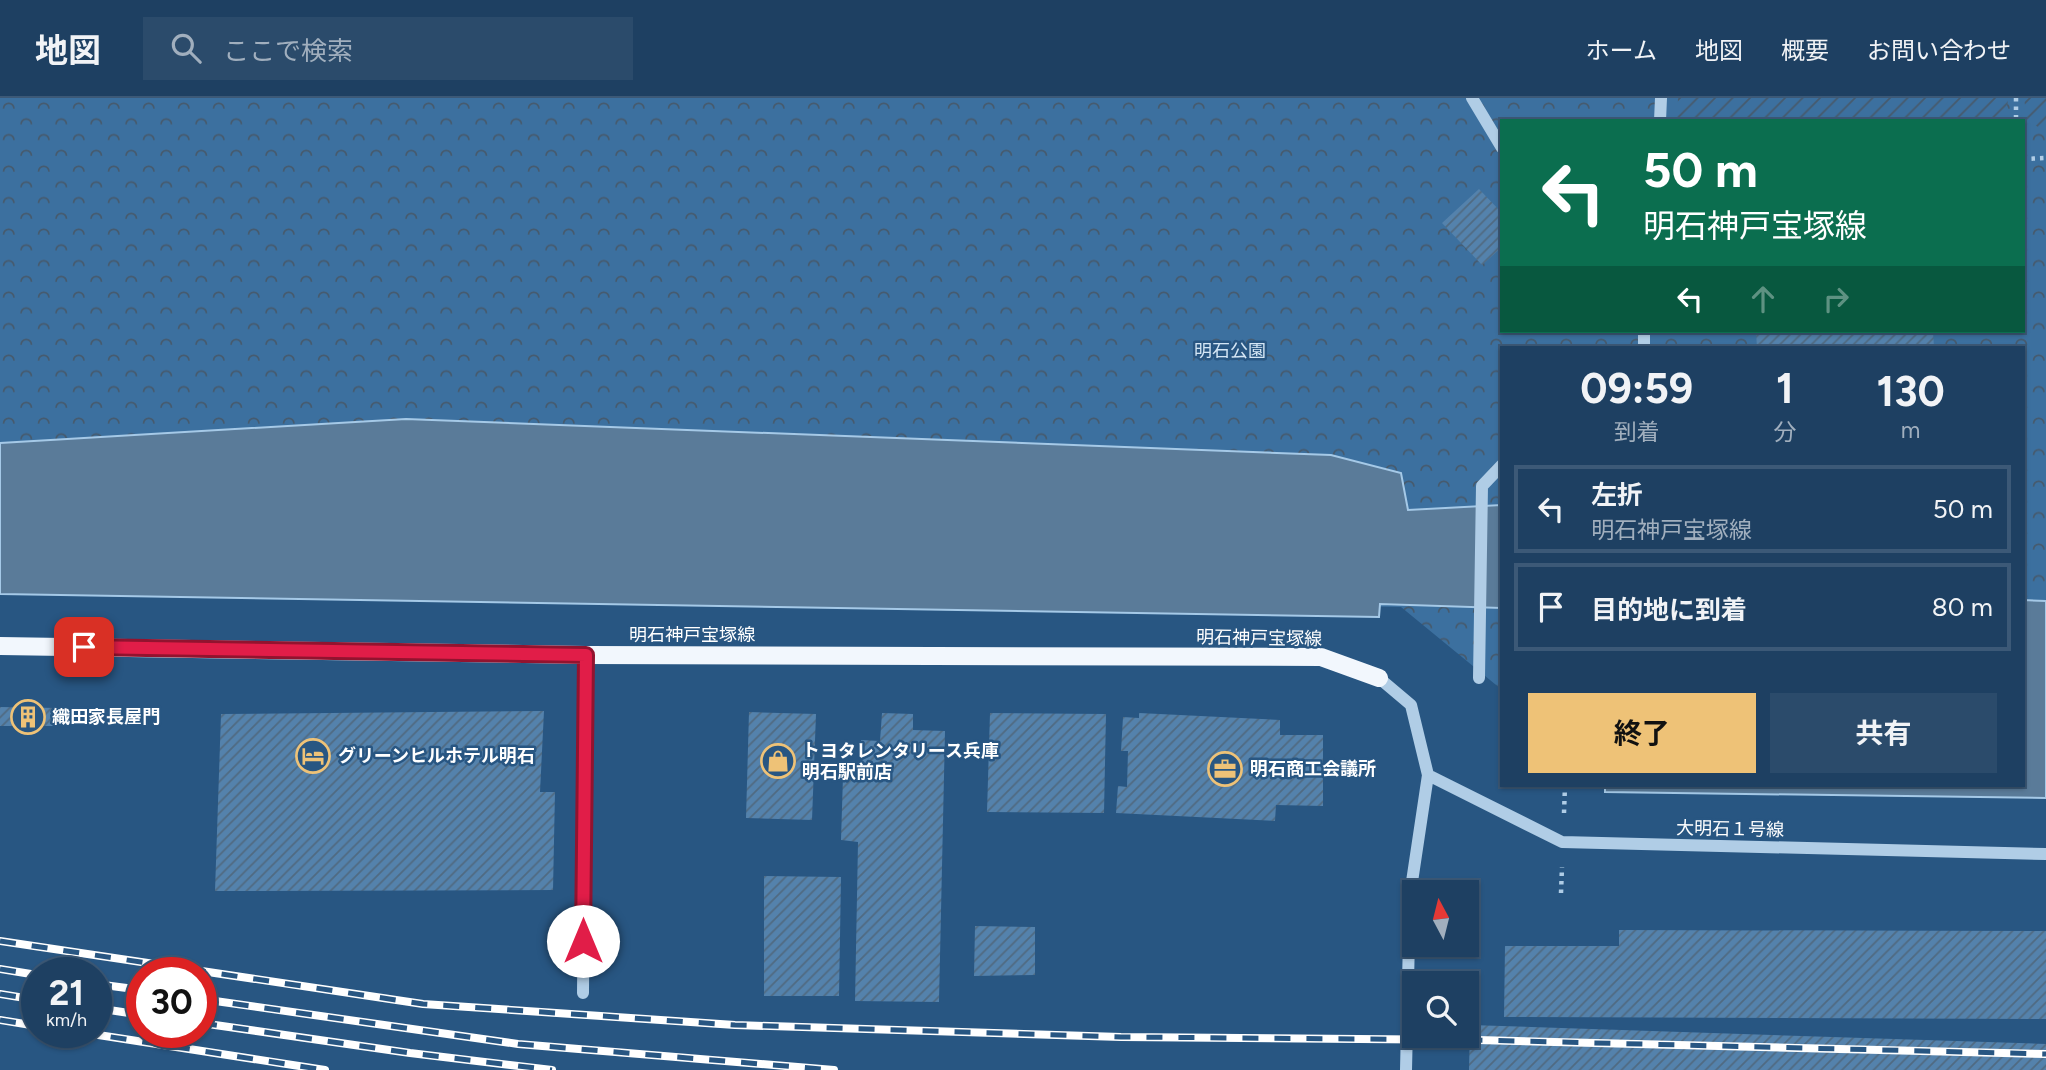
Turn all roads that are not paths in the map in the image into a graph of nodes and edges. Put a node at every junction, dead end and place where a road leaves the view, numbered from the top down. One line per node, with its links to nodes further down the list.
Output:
1 (1472, 98): 4 (street)
2 (1661, 98): 3 (street)
3 (1660, 119)
4 (1500, 145)
5 (1500, 467): 9 (street)
6 (0, 646): 7 (main road, 明石神戸宝塚線)
7 (586, 655): 8 (main road, 明石神戸宝塚線); 12 (street)
8 (1379, 678): 10 (street)
9 (1479, 678)
10 (1428, 775): 11 (street, 大明石１号線); 13 (street)
11 (2046, 854)
12 (583, 993)
13 (1406, 1070)

